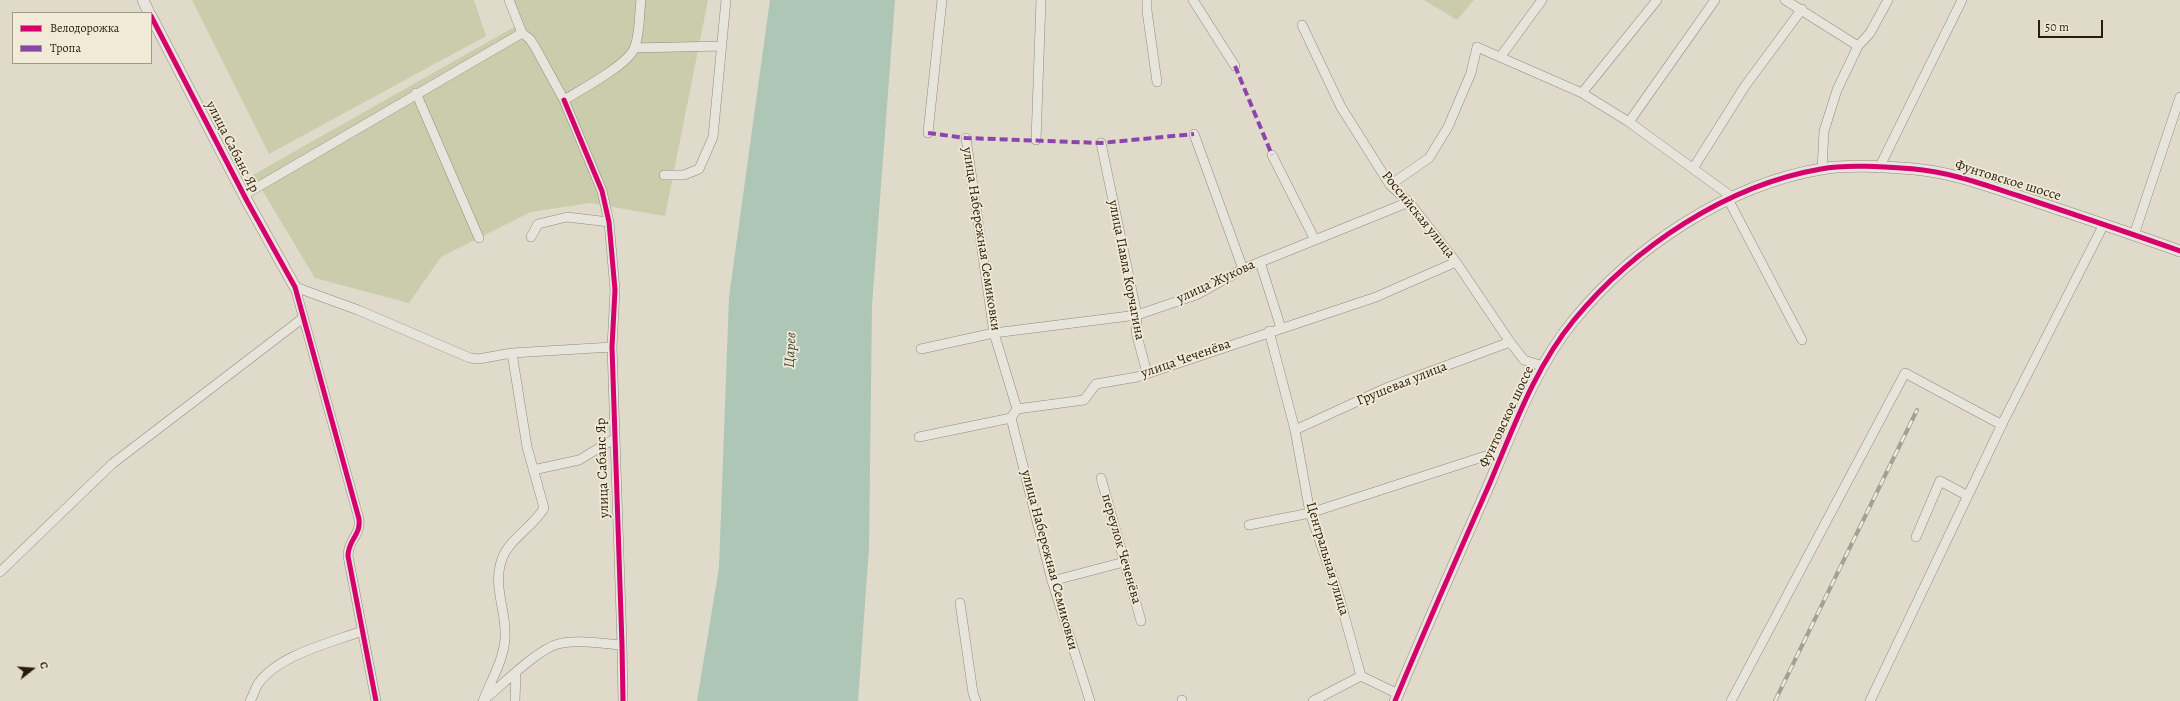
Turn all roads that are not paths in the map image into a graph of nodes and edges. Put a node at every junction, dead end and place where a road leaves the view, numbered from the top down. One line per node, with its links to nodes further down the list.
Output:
1 (143, 0): 16 (street)
2 (508, 0): 19 (street, улица Сабанс Яр)
3 (641, 0): 22 (street)
4 (726, 0): 20 (street)
5 (942, 0): 31 (street)
6 (1042, 0): 34 (street)
7 (1147, 0): 25 (street)
8 (1193, 0): 24 (street)
9 (1542, 0): 23 (street)
10 (1657, 0): 27 (street)
11 (1715, 0): 30 (street)
12 (1785, 0): 15 (street)
13 (1888, 0): 21 (street)
14 (1962, 0): 38 (street)
15 (1802, 9): 21 (street); 37 (street)
16 (149, 12)
17 (152, 18): 42 (street, улица Сабанс Яр)
18 (1302, 25): 41 (street, Российская улица)
19 (522, 33): 26 (street); 29 (street, улица Сабанс Яр)
20 (722, 46): 22 (street); 40 (street)
21 (1858, 46): 39 (street)
22 (634, 48): 29 (street)
23 (1501, 56): 27 (street); 41 (street)
24 (1235, 66)
25 (1157, 82)
26 (416, 93): 42 (street); 49 (street)
27 (1582, 93): 30 (street)
28 (2180, 97): 47 (street)
29 (564, 100): 45 (street, улица Сабанс Яр)
30 (1630, 122): 37 (street)
31 (928, 133)
32 (1194, 134): 54 (street)
33 (966, 138): 60 (street, улица Набережная Семиковки)
34 (1036, 140)
35 (1101, 143): 56 (street, улица Павла Корчагина)
36 (1272, 156): 50 (street)
37 (1694, 167): 43 (street)
38 (1879, 168): 39 (street, Фунтовское шоссе); 46 (street, Фунтовское шоссе)
39 (1822, 169): 43 (street, Фунтовское шоссе)
40 (664, 175)
41 (1390, 185): 44 (street, Российская улица)
42 (244, 195): 55 (street, улица Сабанс Яр)
43 (1730, 198): 61 (street); 66 (street, Фунтовское шоссе)
44 (1409, 202): 50 (street, улица Жукова); 53 (street, Российская улица)
45 (609, 222): 48 (street); 63 (street, улица Сабанс Яр)
46 (2104, 224): 47 (street, Фунтовское шоссе); 70 (street)
47 (2134, 234): 51 (street, Фунтовское шоссе)
48 (531, 237)
49 (479, 238)
50 (1315, 240): 52 (street, улица Жукова)
51 (2180, 251)
52 (1260, 262): 54 (street, улица Жукова); 58 (street)
53 (1456, 262): 58 (street, улица Чеченёва); 62 (street, Российская улица)
54 (1243, 269): 56 (street, улица Жукова)
55 (295, 287): 57 (street); 65 (street)
56 (1137, 315): 60 (street, улица Жукова); 67 (street, улица Павла Корчагина)
57 (303, 318): 82 (street); 86 (street)
58 (1280, 328): 59 (street, улица Чеченёва)
59 (1269, 331): 67 (street, улица Чеченёва); 71 (street, Центральная улица)
60 (994, 333): 64 (street, улица Жукова); 68 (street, улица Набережная Семиковки)
61 (1802, 340)
62 (1510, 342): 66 (street, Российская улица); 71 (street, Грушевая улица)
63 (612, 347): 65 (street); 73 (street, улица Сабанс Яр)
64 (921, 350)
65 (512, 353): 75 (street)
66 (1543, 366): 74 (street, Фунтовское шоссе)
67 (1147, 373): 68 (street, улица Чеченёва)
68 (1017, 409): 69 (street)
69 (1012, 418): 72 (street); 83 (street, улица Набережная Семиковки)
70 (2002, 425): 77 (street); 99 (street)
71 (1295, 430): 78 (street, Центральная улица)
72 (919, 437)
73 (614, 439): 75 (street); 87 (street, улица Сабанс Яр)
74 (1504, 450): 78 (street); 90 (street, Фунтовское шоссе)
75 (533, 470): 93 (street)
76 (1101, 478): 81 (street, переулок Чеченёва)
77 (1968, 496): 80 (street); 100 (street)
78 (1310, 513): 79 (street); 89 (street, Центральная улица)
79 (1249, 525)
80 (1916, 536)
81 (1124, 562): 83 (street); 85 (street, переулок Чеченёва)
82 (0, 572)
83 (1052, 581): 97 (street, улица Набережная Семиковки)
84 (960, 603): 96 (street)
85 (1141, 620)
86 (362, 631): 91 (street); 92 (street)
87 (622, 645): 88 (street); 95 (street, улица Сабанс Яр)
88 (516, 672): 93 (street); 94 (street)
89 (1361, 676): 90 (street); 98 (street)
90 (1396, 698)
91 (250, 701)
92 (376, 701)
93 (483, 701)
94 (515, 701)
95 (623, 701)
96 (976, 701)
97 (1090, 701)
98 (1313, 701)
99 (1731, 701)
100 (1870, 701)

